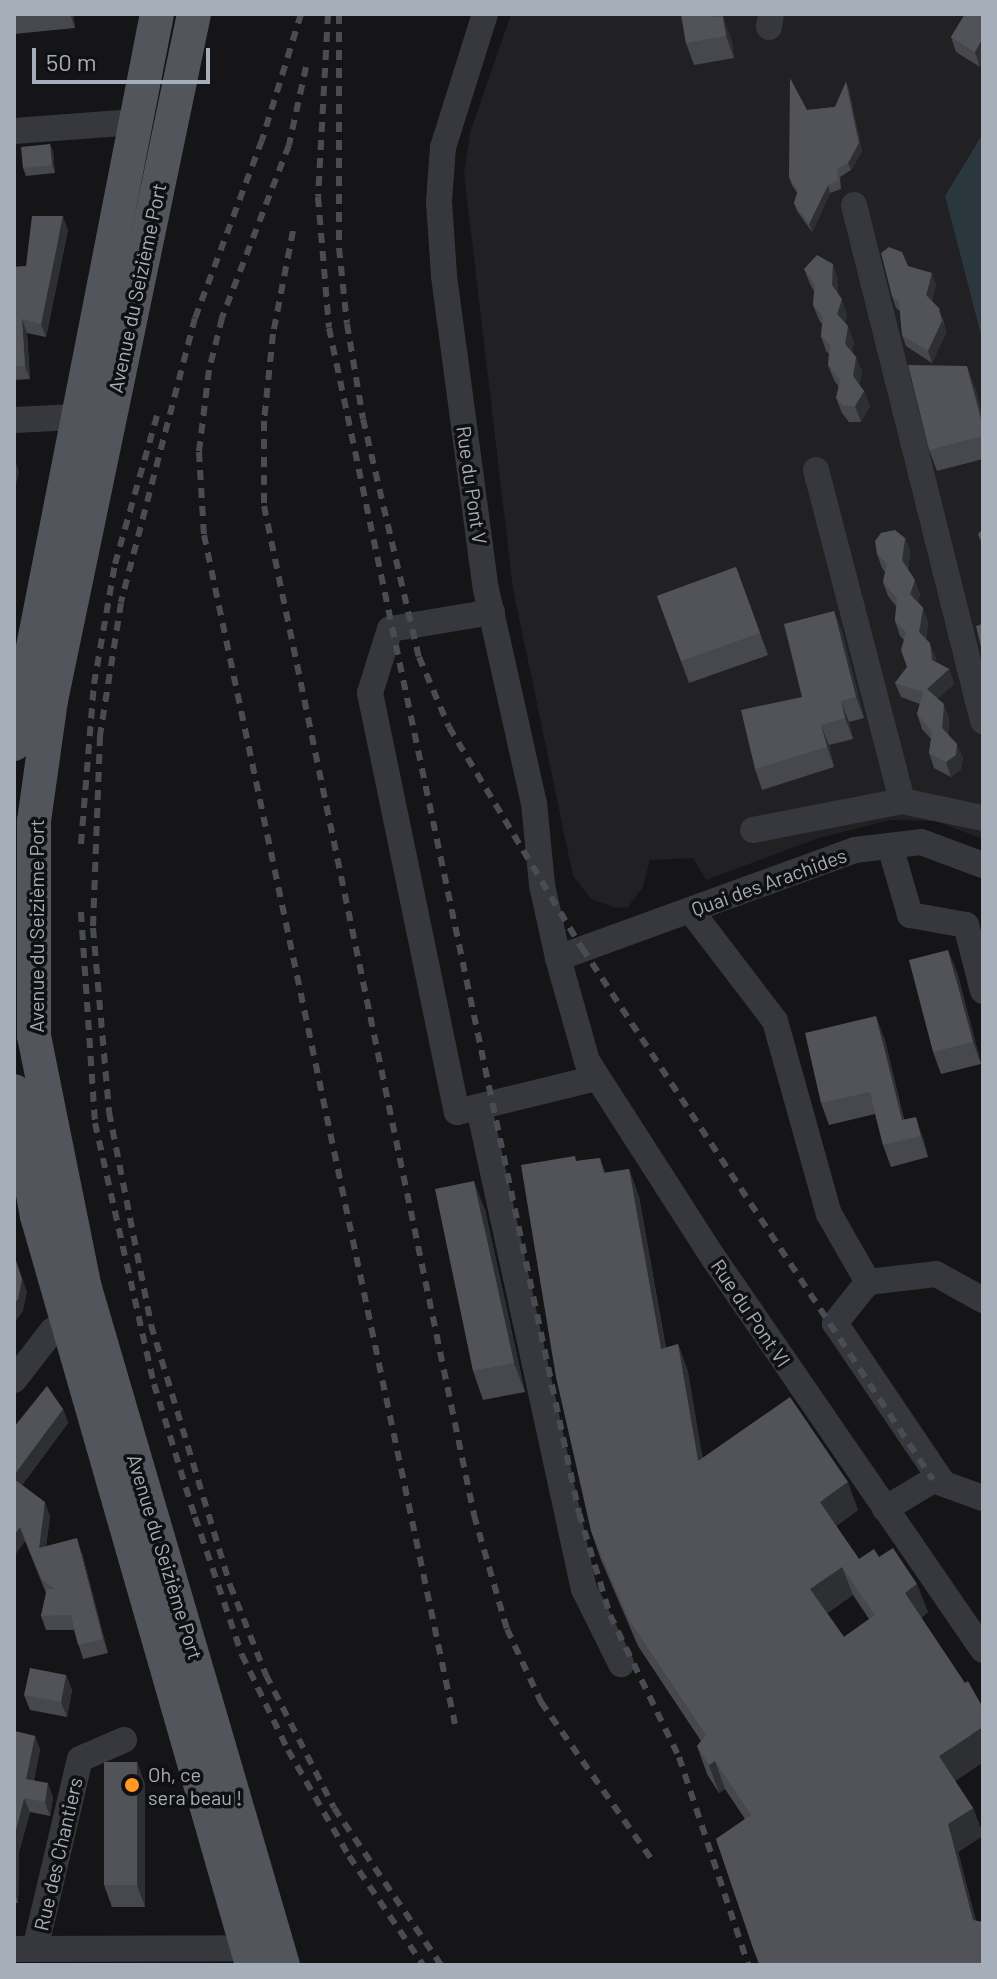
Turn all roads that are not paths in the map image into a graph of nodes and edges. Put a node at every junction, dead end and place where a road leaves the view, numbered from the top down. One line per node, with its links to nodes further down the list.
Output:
1 (157, 14): 4 (main road, Avenue du Seizième Port)
2 (194, 14): 35 (main road, Avenue du Seizième Port)
3 (485, 14): 10 (street, Rue du Pont V)
4 (135, 122): 5 (street); 7 (main road, Avenue du Seizième Port)
5 (14, 131)
6 (854, 205): 11 (street)
7 (75, 417): 8 (street); 12 (main road, Avenue du Seizième Port)
8 (14, 420)
9 (816, 470): 13 (street)
10 (492, 612): 19 (street, Rue du Pont V); 23 (street)
11 (983, 721)
12 (14, 744)
13 (902, 801): 14 (street); 15 (street)
14 (983, 818)
15 (753, 830)
16 (890, 846): 17 (street, Quai des Arachides); 18 (street, Quai des Arachides); 20 (street)
17 (983, 865)
18 (691, 911): 19 (street, Quai des Arachides); 24 (street)
19 (558, 958): 21 (street, Rue du Pont VI)
20 (983, 991)
21 (597, 1078): 23 (street); 30 (street, Rue du Pont VI)
22 (14, 1091): 26 (main road, Avenue du Seizième Port)
23 (479, 1108): 32 (street)
24 (868, 1282): 25 (street); 28 (street)
25 (983, 1300)
26 (66, 1322): 27 (street); 35 (main road, Avenue du Seizième Port)
27 (14, 1380)
28 (943, 1483): 29 (street); 30 (street)
29 (983, 1498)
30 (885, 1509): 31 (street, Rue du Pont VI)
31 (983, 1650)
32 (621, 1664)
33 (124, 1740): 34 (street, Rue des Chantiers)
34 (25, 1949): 36 (street, Rue des Chantiers)
35 (265, 1956): 36 (street, Rue des Chantiers)
36 (69, 1957)

